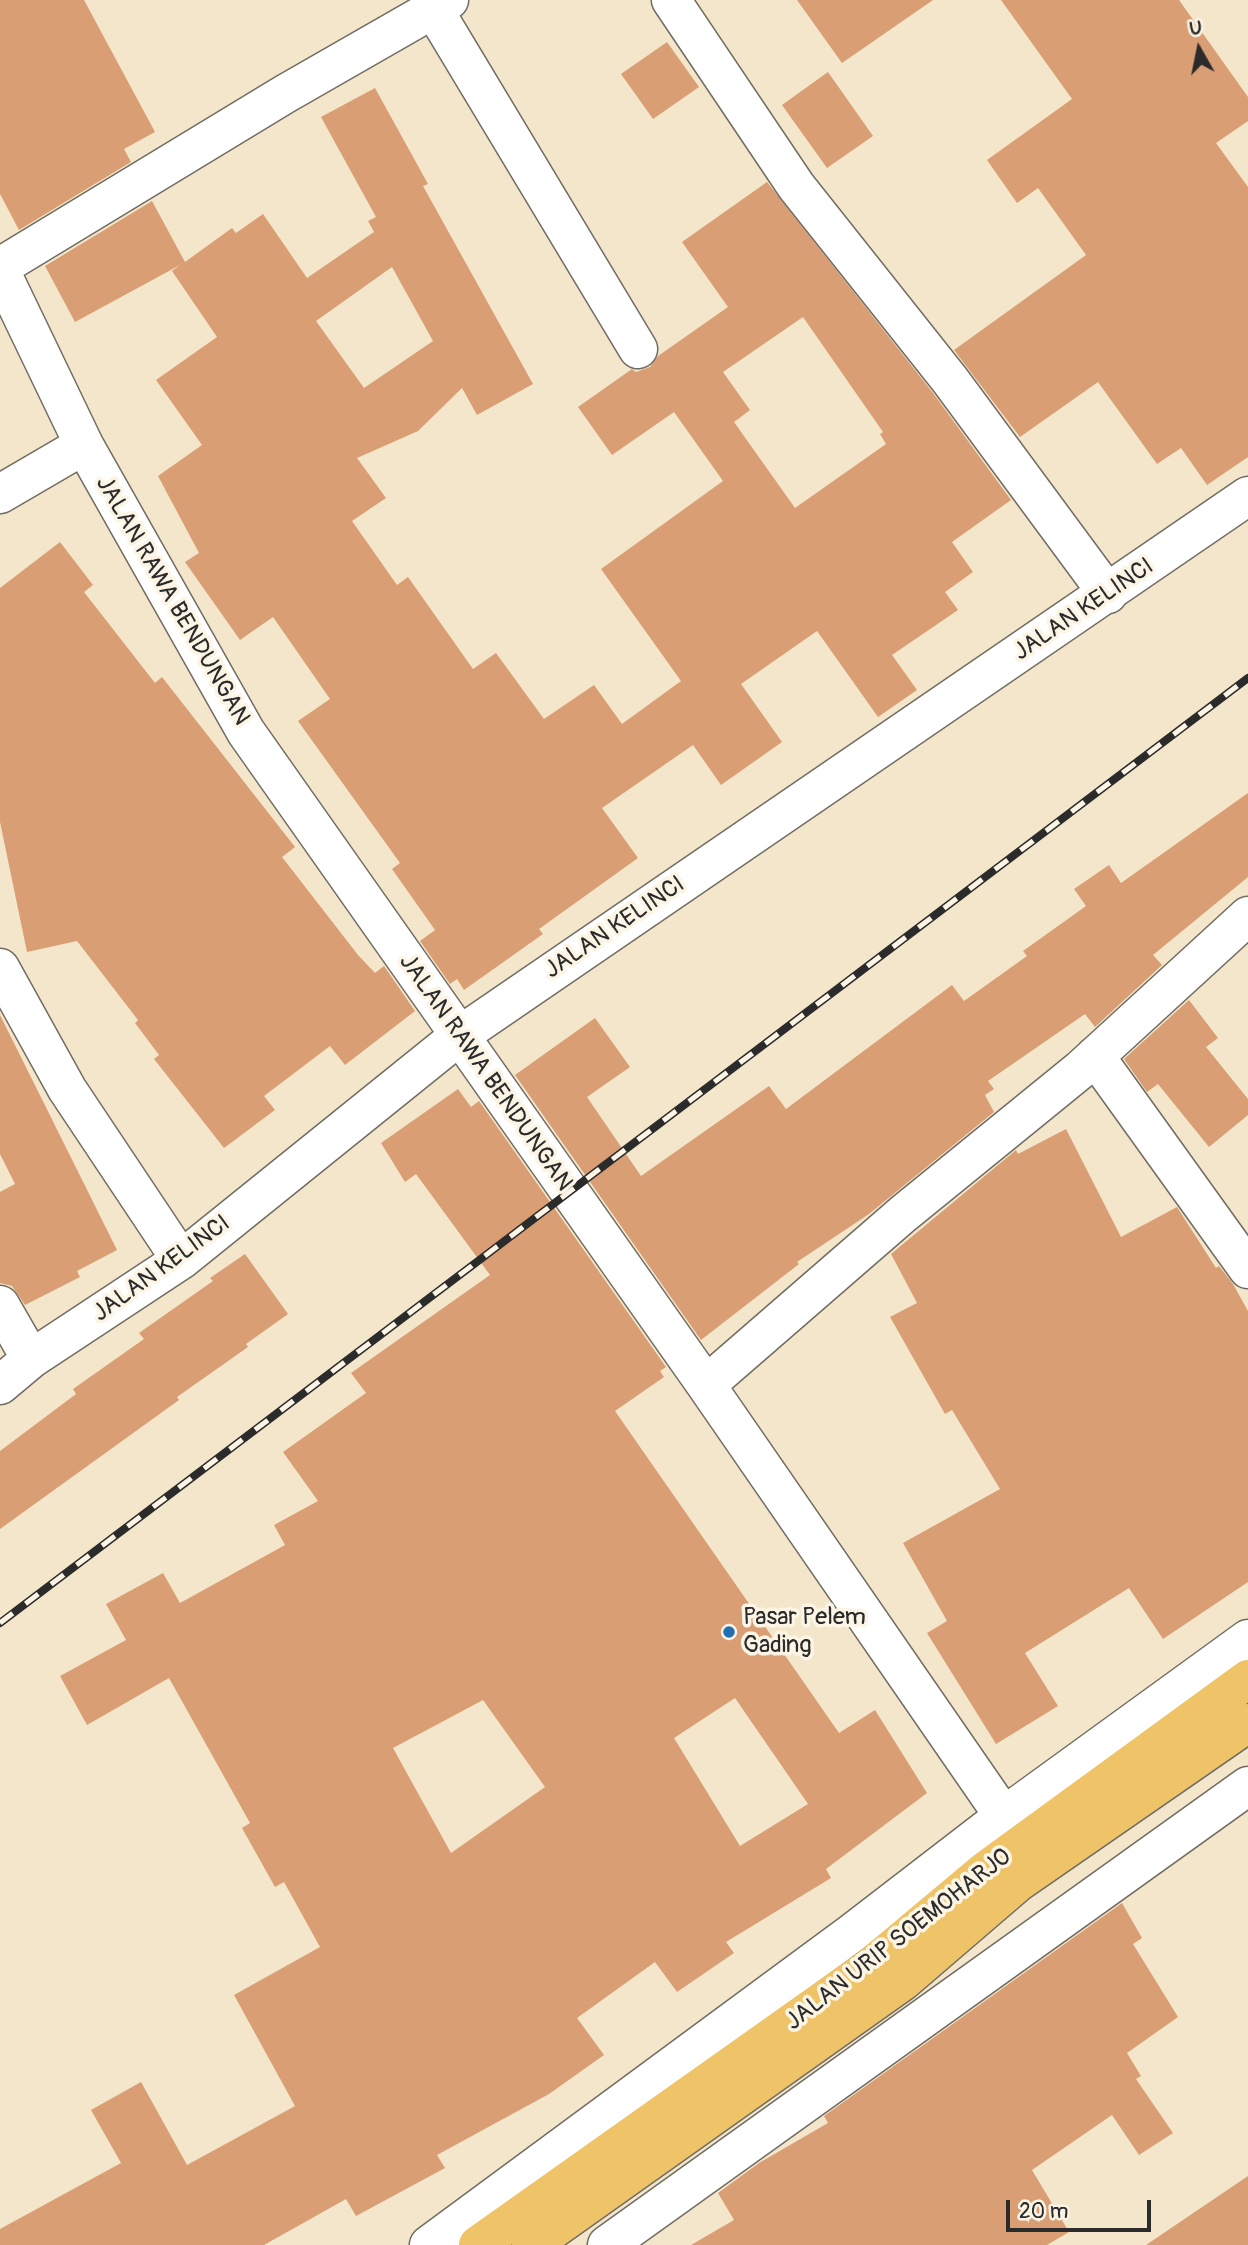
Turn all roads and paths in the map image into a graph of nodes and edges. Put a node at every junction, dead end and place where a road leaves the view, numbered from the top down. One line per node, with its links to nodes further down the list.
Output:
1 (671, 0): 8 (street)
2 (442, 5): 3 (street); 4 (street)
3 (0, 268): 5 (street, JALAN RAWA BENDUNGAN)
4 (638, 349)
5 (84, 446): 6 (street); 11 (street, JALAN RAWA BENDUNGAN)
6 (0, 494)
7 (1248, 496): 8 (street, JALAN KELINCI)
8 (1108, 594): 11 (street, JALAN KELINCI)
9 (1248, 916): 12 (street)
10 (0, 968): 13 (street)
11 (458, 1036): 13 (street, JALAN KELINCI); 18 (street, JALAN RAWA BENDUNGAN)
12 (1095, 1056): 14 (street); 18 (street)
13 (181, 1260): 16 (street, JALAN KELINCI)
14 (1248, 1269)
15 (0, 1305): 16 (street)
16 (32, 1359): 17 (street, JALAN KELINCI)
17 (0, 1385)
18 (706, 1385): 23 (street, JALAN RAWA BENDUNGAN)
19 (1248, 1639): 23 (street)
20 (1248, 1679): 23 (highway, JALAN URIP SOEMOHARJO)
21 (1248, 1723): 26 (highway, JALAN URIP SOEMOHARJO)
22 (1248, 1786): 27 (street)
23 (1013, 1830): 24 (street); 25 (highway, JALAN URIP SOEMOHARJO)
24 (429, 2245)
25 (478, 2245)
26 (531, 2245)
27 (607, 2245)

